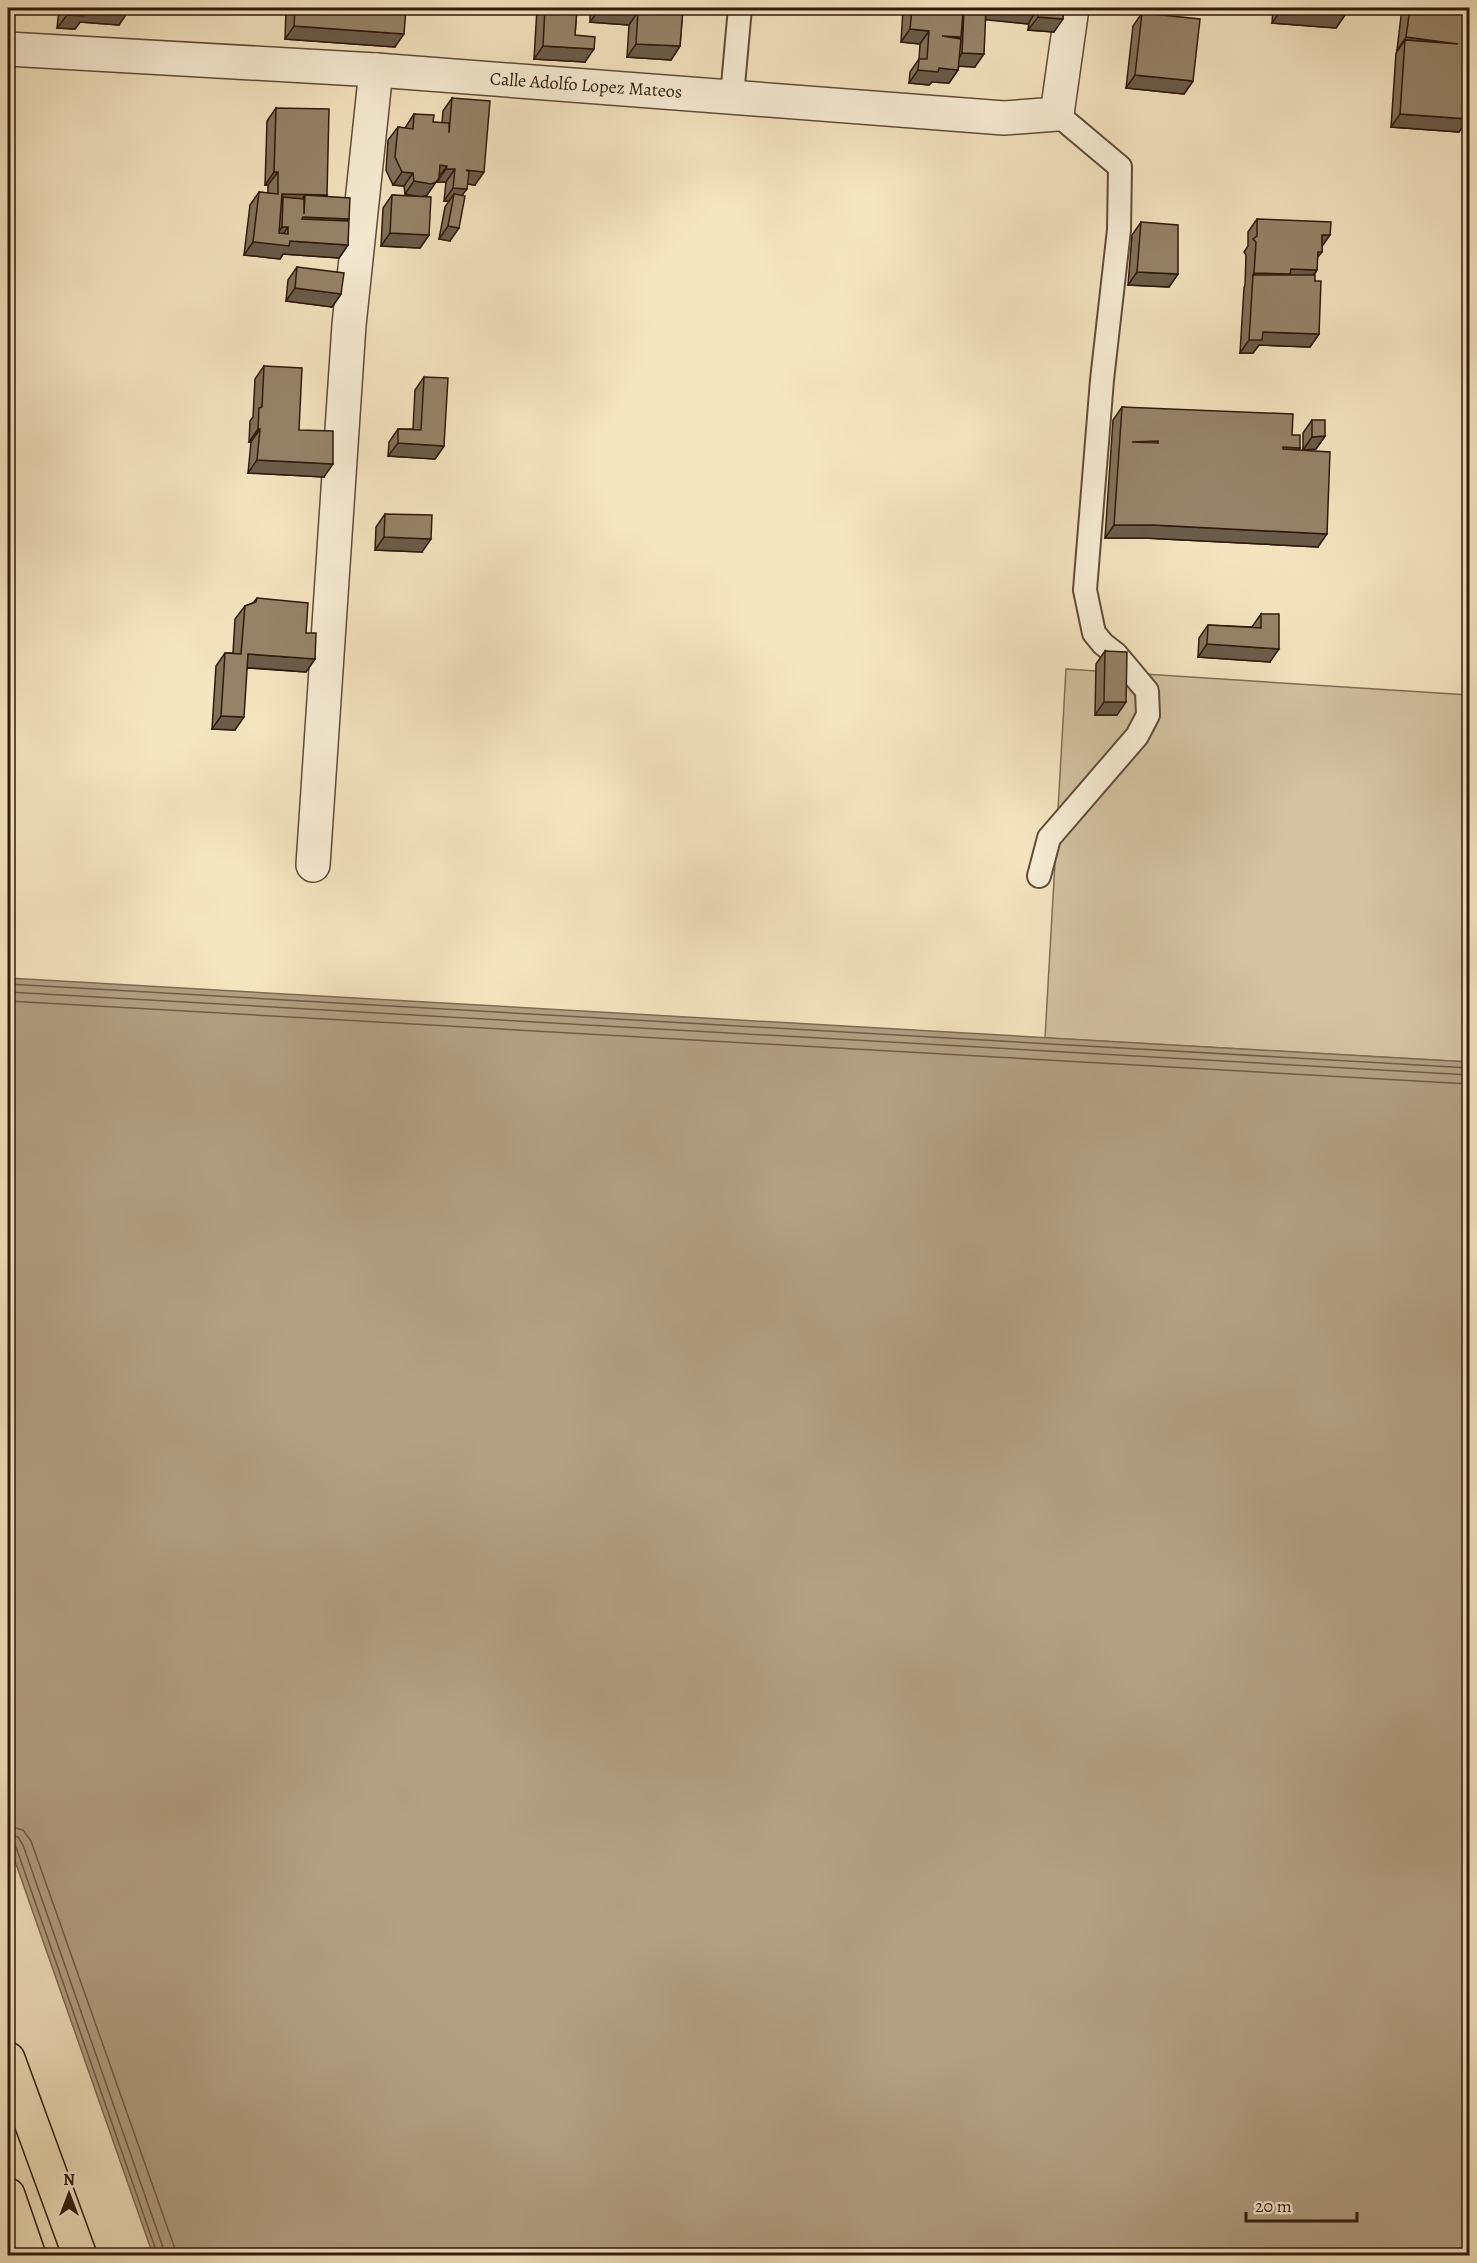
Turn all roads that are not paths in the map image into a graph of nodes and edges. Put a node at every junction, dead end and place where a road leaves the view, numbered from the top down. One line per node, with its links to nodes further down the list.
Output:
1 (740, 8): 5 (lane)
2 (1072, 8): 6 (street)
3 (8, 49): 4 (street, Calle Adolfo Lopez Mateos)
4 (376, 70): 5 (street, Calle Adolfo Lopez Mateos); 7 (street)
5 (732, 96): 6 (street, Calle Adolfo Lopez Mateos)
6 (1057, 114): 8 (lane)
7 (312, 865)
8 (1039, 876)
9 (8, 2059): 12 (highway)
10 (8, 2195): 11 (highway)
11 (29, 2256)
12 (80, 2256)

